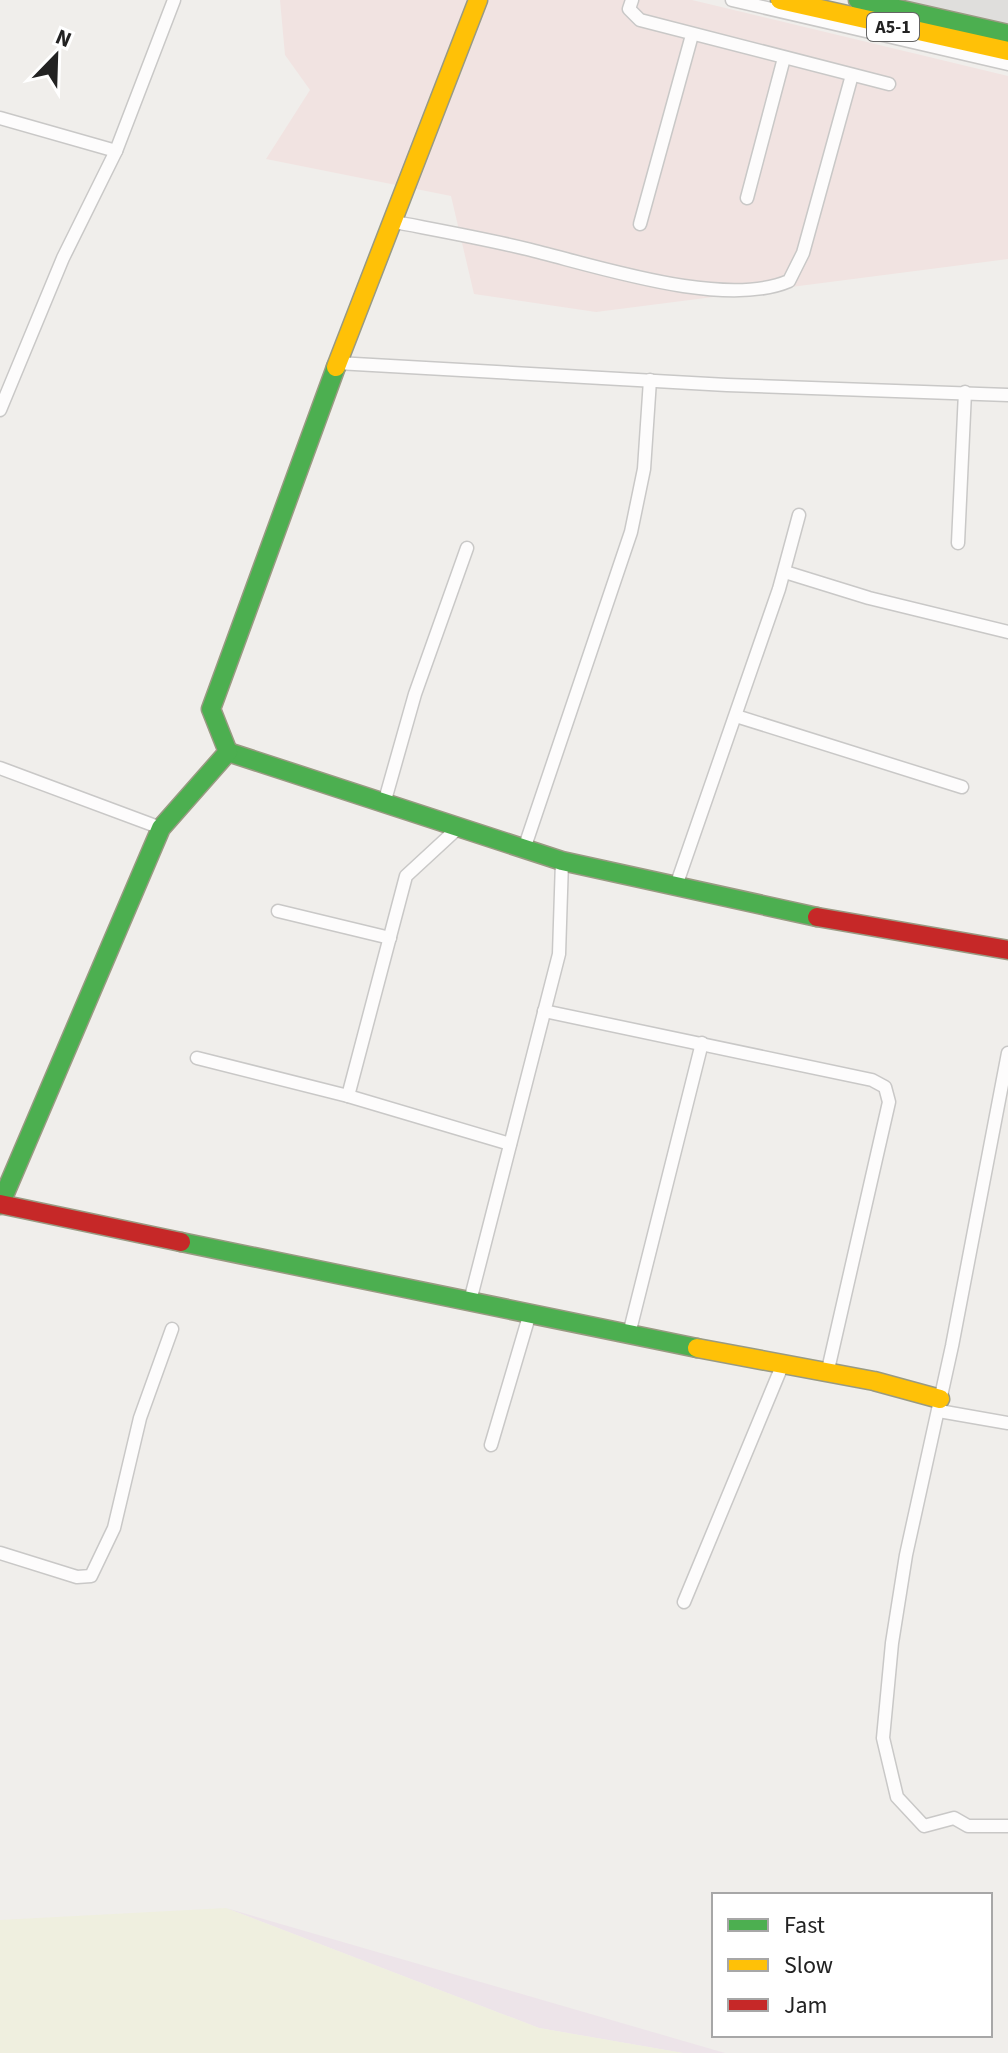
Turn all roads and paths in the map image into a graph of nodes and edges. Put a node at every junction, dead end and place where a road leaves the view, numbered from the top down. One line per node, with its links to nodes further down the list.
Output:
1 (174, 0): 15 (street)
2 (478, 0): 17 (main road)
3 (632, 0): 8 (street)
4 (732, 0): 11 (street)
5 (780, 0): 9 (main road, A5-1)
6 (858, 0): 7 (main road, A5-1)
7 (1008, 34)
8 (692, 35): 10 (street); 18 (street)
9 (1008, 51)
10 (784, 58): 12 (street); 16 (street)
11 (1008, 64)
12 (852, 75): 13 (street); 17 (street)
13 (889, 84)
14 (0, 118): 15 (street)
15 (116, 151): 23 (street)
16 (747, 198)
17 (390, 221): 19 (main road)
18 (640, 224)
19 (337, 363): 20 (street); 30 (main road)
20 (650, 380): 21 (street); 36 (street)
21 (965, 392): 22 (street); 25 (street)
22 (1008, 395)
23 (0, 410)
24 (799, 515): 27 (street)
25 (958, 543)
26 (467, 548): 33 (street)
27 (785, 572): 28 (street); 29 (street)
28 (1008, 632)
29 (736, 716): 32 (street); 38 (street)
30 (228, 752): 33 (main road); 34 (main road)
31 (0, 768): 34 (street)
32 (962, 787)
33 (385, 800): 35 (main road)
34 (161, 828): 48 (main road)
35 (458, 828): 36 (main road); 40 (street)
36 (525, 846): 37 (main road)
37 (562, 861): 38 (main road); 42 (street)
38 (677, 883): 41 (main road)
39 (278, 911): 40 (street)
40 (390, 938): 46 (street)
41 (1008, 950)
42 (544, 1011): 43 (street); 47 (street)
43 (702, 1043): 52 (street); 54 (street)
44 (1008, 1053): 55 (street)
45 (197, 1058): 46 (street)
46 (348, 1096): 47 (street)
47 (510, 1144): 49 (street)
48 (0, 1204): 49 (main road)
49 (470, 1301): 50 (main road)
50 (530, 1313): 52 (main road); 57 (street)
51 (172, 1329): 58 (street)
52 (629, 1334): 53 (main road)
53 (782, 1366): 54 (main road); 59 (street)
54 (827, 1374): 55 (main road)
55 (939, 1405): 56 (street); 60 (street)
56 (1008, 1423)
57 (491, 1445)
58 (0, 1553)
59 (684, 1602)
60 (1008, 1826)

